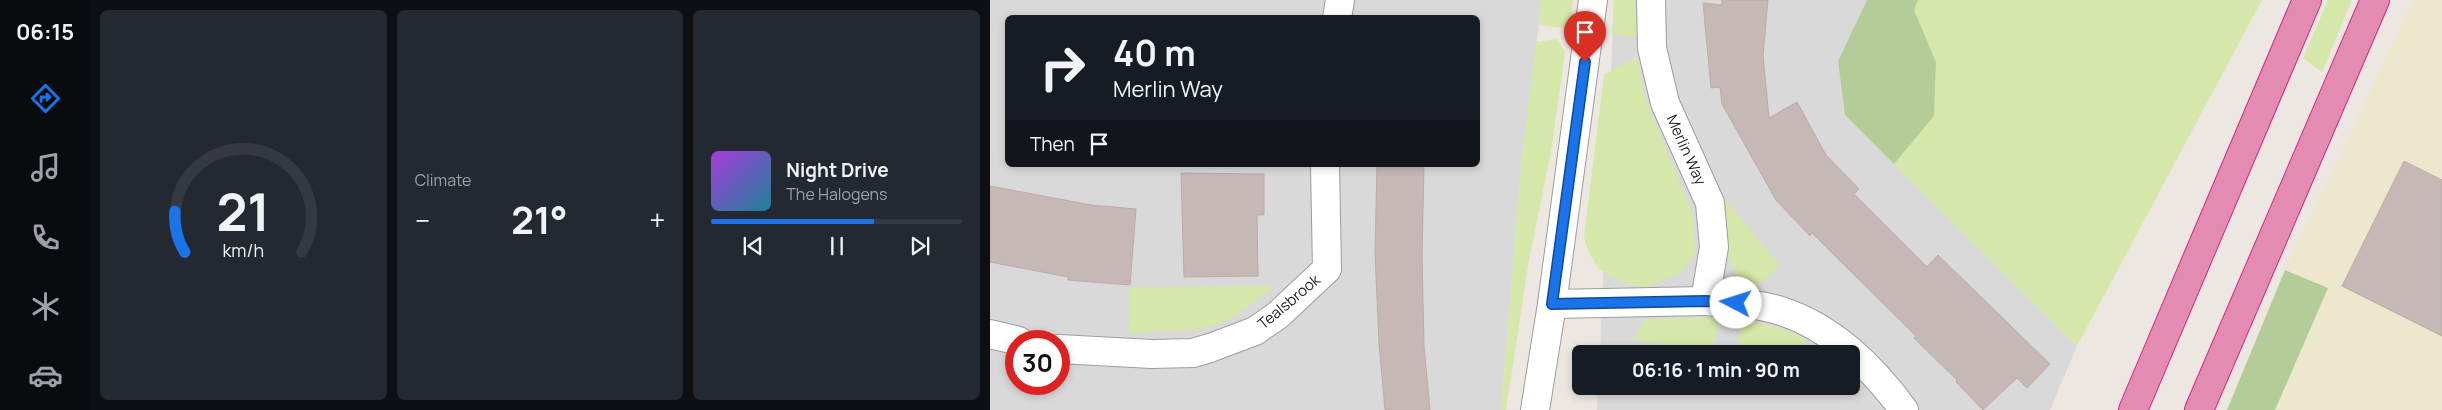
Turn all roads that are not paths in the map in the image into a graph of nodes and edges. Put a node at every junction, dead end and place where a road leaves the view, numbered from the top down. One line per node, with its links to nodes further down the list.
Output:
1 (1340, 0): 6 (street)
2 (1593, 0): 9 (street)
3 (1651, 0): 8 (street, Merlin Way)
4 (2308, 0): 15 (highway)
5 (2374, 0): 16 (highway)
6 (1338, 15)
7 (1325, 167): 12 (street, Tealsbrook)
8 (1705, 301): 9 (street); 14 (street)
9 (1552, 304): 13 (street)
10 (990, 334): 11 (street)
11 (1005, 338)
12 (1070, 350)
13 (1535, 410)
14 (1904, 410)
15 (2134, 410)
16 (2199, 410)

